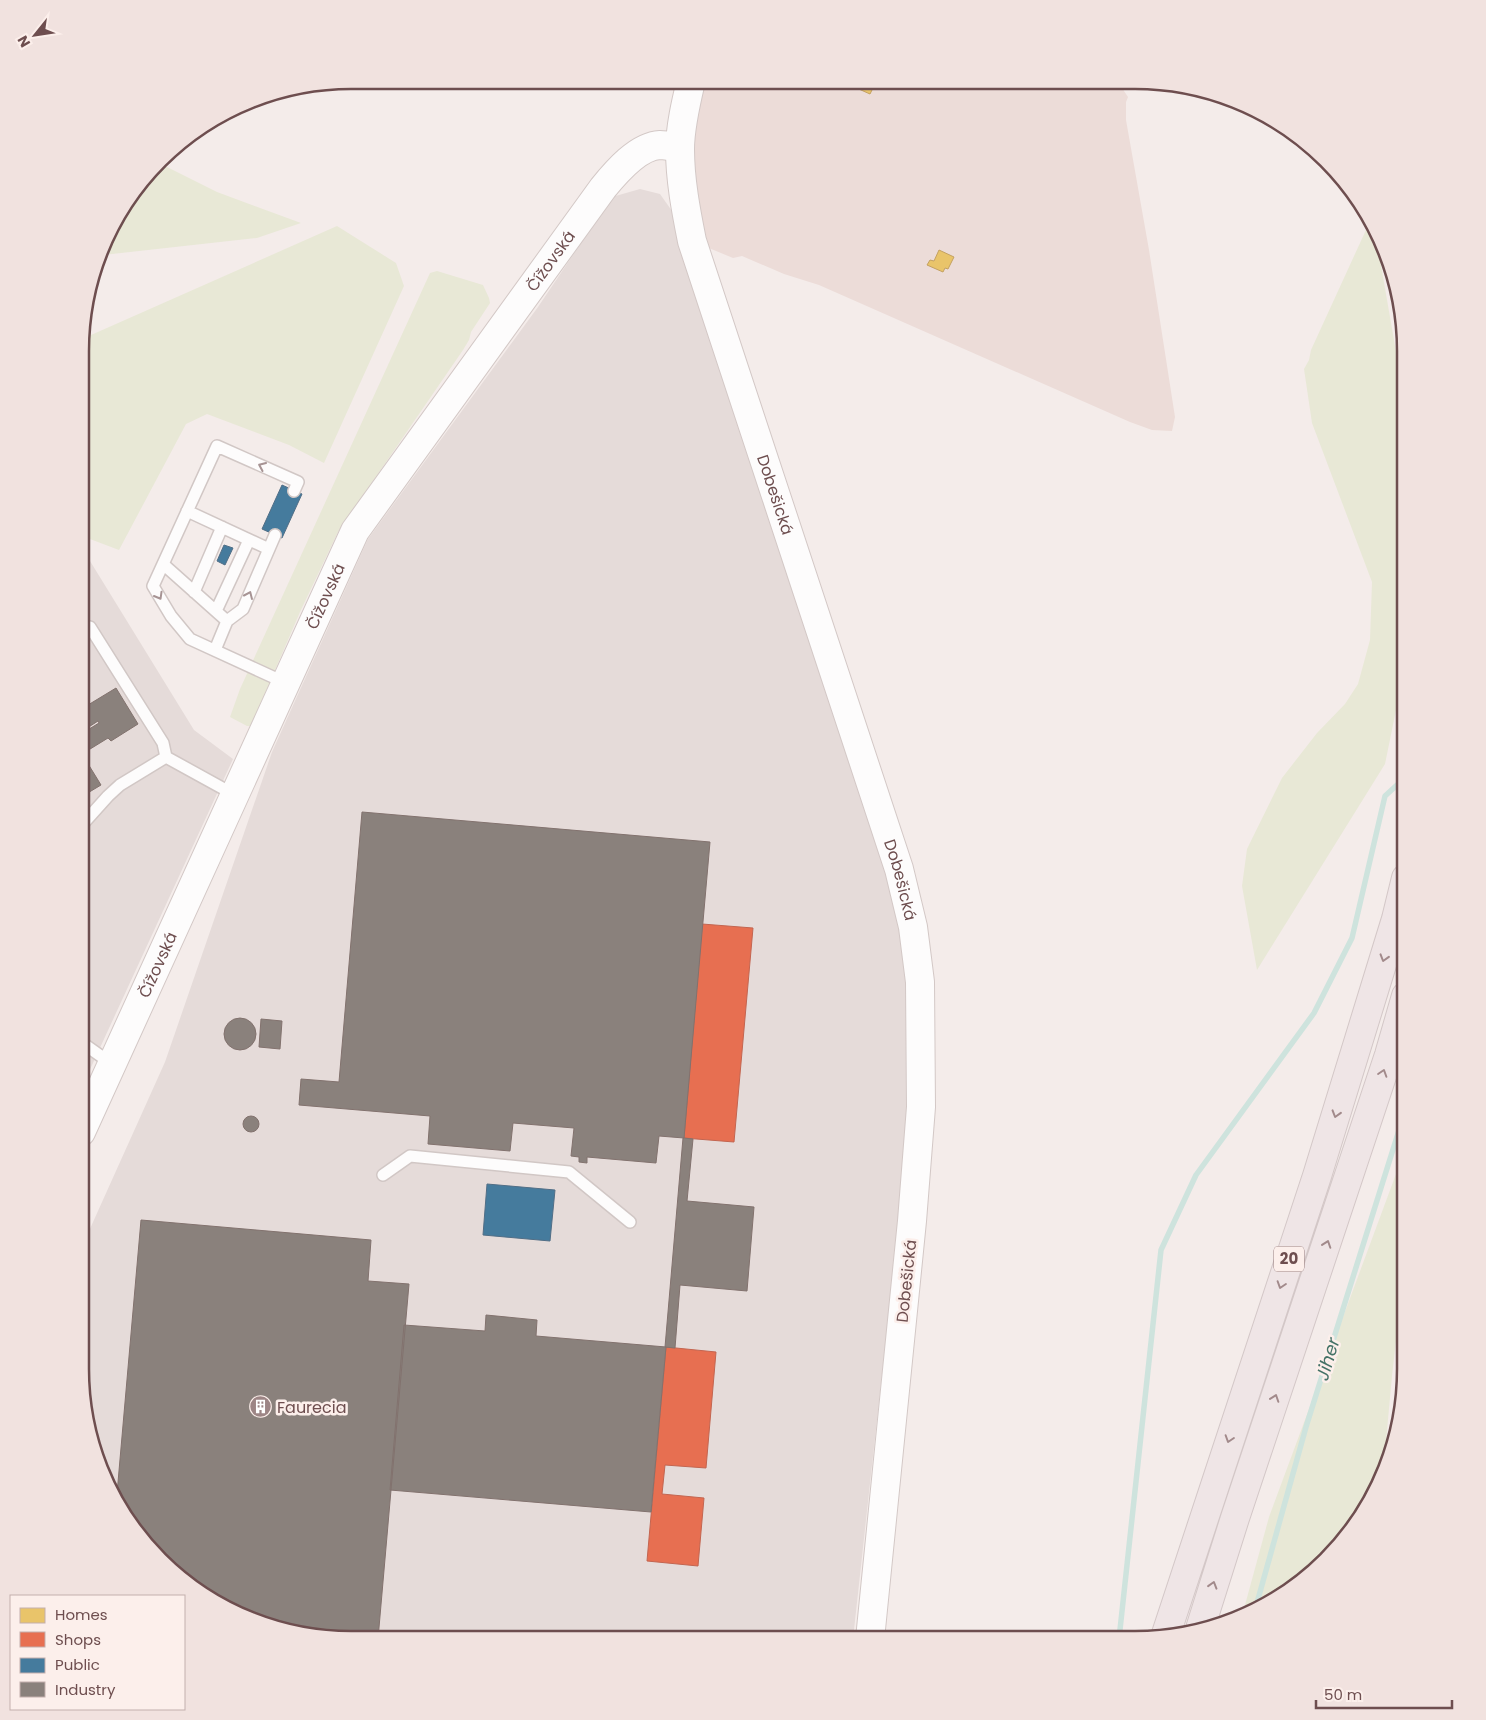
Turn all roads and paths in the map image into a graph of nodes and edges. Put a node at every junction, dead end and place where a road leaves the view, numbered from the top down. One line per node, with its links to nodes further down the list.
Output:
1 (689, 89): 2 (street, Dobešická)
2 (680, 148): 15 (street, Čížovská); 28 (street, Dobešická)
3 (294, 490): 4 (lane, one-way to 4)
4 (187, 511): 5 (lane); 9 (lane)
5 (222, 527): 7 (lane); 10 (lane)
6 (275, 534): 8 (lane)
7 (249, 540): 8 (lane); 11 (lane)
8 (269, 549): 12 (lane, one-way to 8)
9 (163, 564): 10 (lane); 14 (lane, one-way to 14)
10 (194, 592): 11 (lane)
11 (216, 612): 12 (lane)
12 (227, 621): 14 (lane)
13 (89, 628): 16 (lane)
14 (215, 650): 15 (lane)
15 (286, 683): 17 (street, Čížovská)
16 (166, 757): 17 (lane); 18 (lane)
17 (234, 795): 22 (street, Čížovská)
18 (89, 817)
19 (1397, 915): 27 (highway, 20, one-way to 27)
20 (1397, 1027): 26 (highway, 20, one-way to 20)
21 (89, 1048): 22 (lane)
22 (112, 1064): 23 (street, Čížovská)
23 (89, 1113)
24 (384, 1175): 25 (lane)
25 (630, 1222)
26 (1202, 1622)
27 (1168, 1629)
28 (871, 1631)

